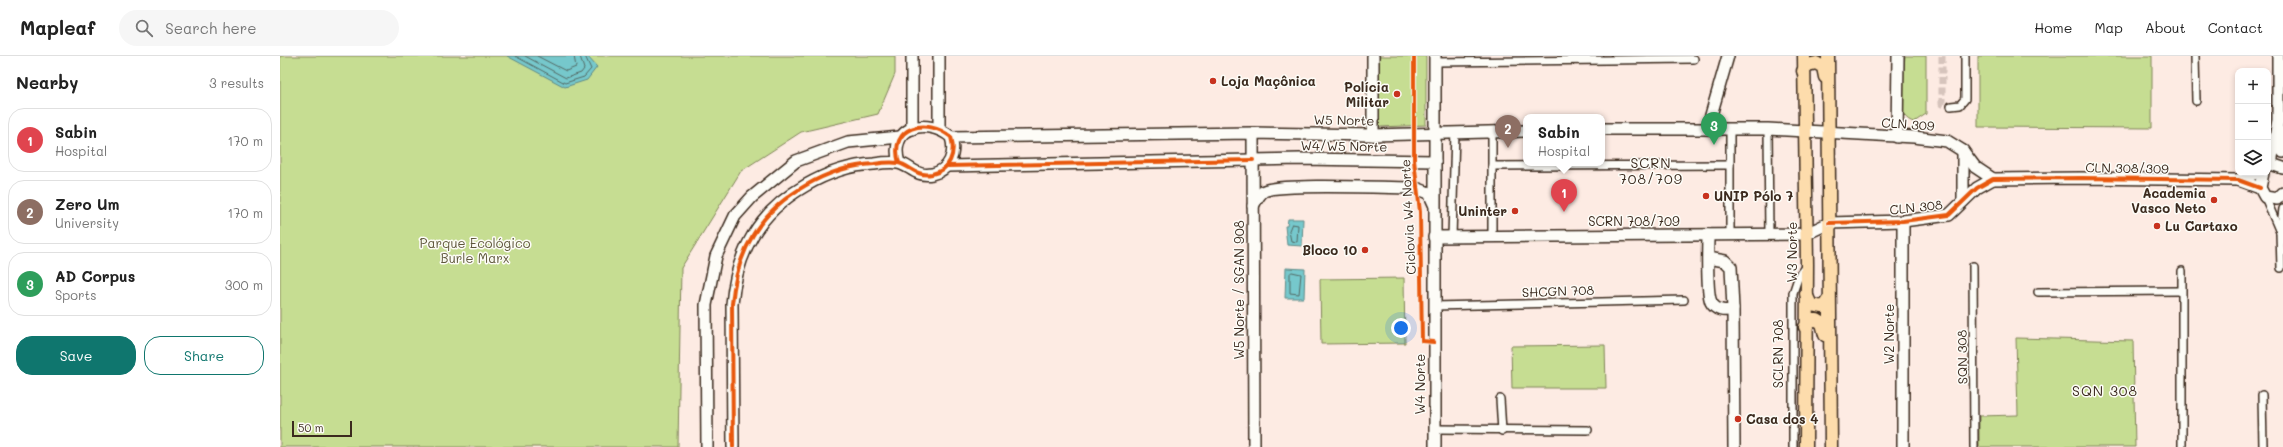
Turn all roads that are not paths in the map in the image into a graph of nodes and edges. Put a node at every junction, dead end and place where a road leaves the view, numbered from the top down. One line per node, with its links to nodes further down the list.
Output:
1 (912, 56): 19 (street)
2 (939, 56): 20 (street)
3 (1373, 56): 31 (street)
4 (1728, 56): 22 (street)
5 (1804, 56): 13 (main road, W3 Norte)
6 (1828, 56): 14 (main road)
7 (1898, 56): 34 (street)
8 (1965, 56): 16 (street)
9 (2194, 56): 15 (street)
10 (2278, 56): 17 (street)
11 (1435, 59): 12 (street); 29 (street, W4 Norte)
12 (1694, 59)
13 (1803, 71): 14 (main road); 26 (main road, W3 Norte)
14 (1828, 96): 30 (main road)
15 (2196, 101)
16 (1951, 106)
17 (2278, 120): 36 (street); 37 (street)
18 (1730, 128): 22 (street); 23 (street); 41 (street)
19 (912, 129): 20 (street); 32 (street)
20 (939, 129): 33 (street)
21 (1605, 129): 22 (street)
22 (1707, 129)
23 (1768, 129): 26 (street); 66 (street)
24 (1492, 131): 25 (street); 27 (street); 44 (street)
25 (1523, 131)
26 (1806, 131): 30 (street, CLN 309); 63 (main road, W3 Norte)
27 (1455, 132): 29 (street); 68 (street)
28 (1253, 133): 31 (street, W5 Norte); 33 (street, W5 Norte); 38 (street, W5 Norte / SGAN 908)
29 (1435, 133): 31 (street, W5 Norte); 39 (street, W4 Norte)
30 (1828, 133): 34 (street, CLN 309); 61 (main road)
31 (1373, 135)
32 (900, 137): 40 (street); 89 (street)
33 (951, 137): 43 (street)
34 (1897, 137): 35 (street, CLN 309)
35 (1963, 150): 52 (street, CLN 309); 56 (street)
36 (2283, 152)
37 (2271, 159)
38 (1253, 160): 39 (street, W4/W5 Norte); 43 (street, W4/W5 Norte); 58 (street, W5 Norte / SGAN 908)
39 (1434, 160): 57 (street, W4 Norte)
40 (899, 163): 43 (street); 90 (street)
41 (1730, 165): 48 (street); 65 (street)
42 (2271, 165): 49 (street)
43 (948, 166)
44 (1492, 166): 46 (street); 69 (street)
45 (1523, 166): 47 (street)
46 (1523, 166)
47 (1572, 166)
48 (1605, 166)
49 (2283, 168)
50 (2248, 176): 53 (street, CLN 308/309)
51 (2262, 176): 54 (street)
52 (1993, 179): 53 (street, CLN 308/309); 56 (street, CLN 308)
53 (2238, 180): 54 (street, CLN 308/309)
54 (2262, 192): 55 (street); 62 (street)
55 (2283, 193)
56 (1963, 201): 60 (street, CLN 308)
57 (1434, 204): 58 (street); 67 (street, W4 Norte)
58 (1253, 206): 91 (street, W5 Norte / SGAN 908)
59 (2283, 210): 62 (street)
60 (1903, 220): 61 (street, CLN 308); 97 (street, W2 Norte)
61 (1829, 224): 63 (street, CLN 308); 79 (main road)
62 (2280, 232): 73 (street)
63 (1806, 234): 66 (street, SCRN 708/709); 71 (main road, W3 Norte)
64 (1708, 235): 65 (street, SCRN 708/709); 69 (street, SCRN 708/709); 70 (street)
65 (1730, 235): 66 (street, SCRN 708/709)
66 (1769, 235)
67 (1434, 237): 68 (street, SCRN 708/709); 80 (street, W4 Norte)
68 (1452, 237): 69 (street, SCRN 708/709)
69 (1492, 237)
70 (1708, 258): 81 (street); 81 (street)
71 (1807, 264): 77 (main road, W3 Norte); 94 (street, SCLRN 708)
72 (1973, 266): 98 (street, SQN 308)
73 (2281, 268)
74 (2182, 271): 75 (street)
75 (2181, 291): 76 (street); 99 (street)
76 (2038, 292)
77 (1806, 293): 79 (main road); 82 (main road, W3 Norte)
78 (1684, 300): 80 (street, SHCGN 708)
79 (1828, 300): 83 (main road)
80 (1434, 306): 86 (street, W4 Norte)
81 (1733, 309): 93 (street)
82 (1806, 327): 83 (main road); 95 (main road, W3 Norte)
83 (1829, 354): 96 (main road)
84 (2262, 395): 100 (street)
85 (1500, 400): 88 (street)
86 (1434, 429): 88 (street); 92 (street, W4 Norte)
87 (1588, 430): 88 (street)
88 (1502, 431)
89 (707, 447)
90 (733, 447)
91 (1254, 447)
92 (1435, 447)
93 (1734, 447)
94 (1793, 447)
95 (1806, 447)
96 (1831, 447)
97 (1903, 447)
98 (1974, 447)
99 (2182, 447)
100 (2263, 447)

